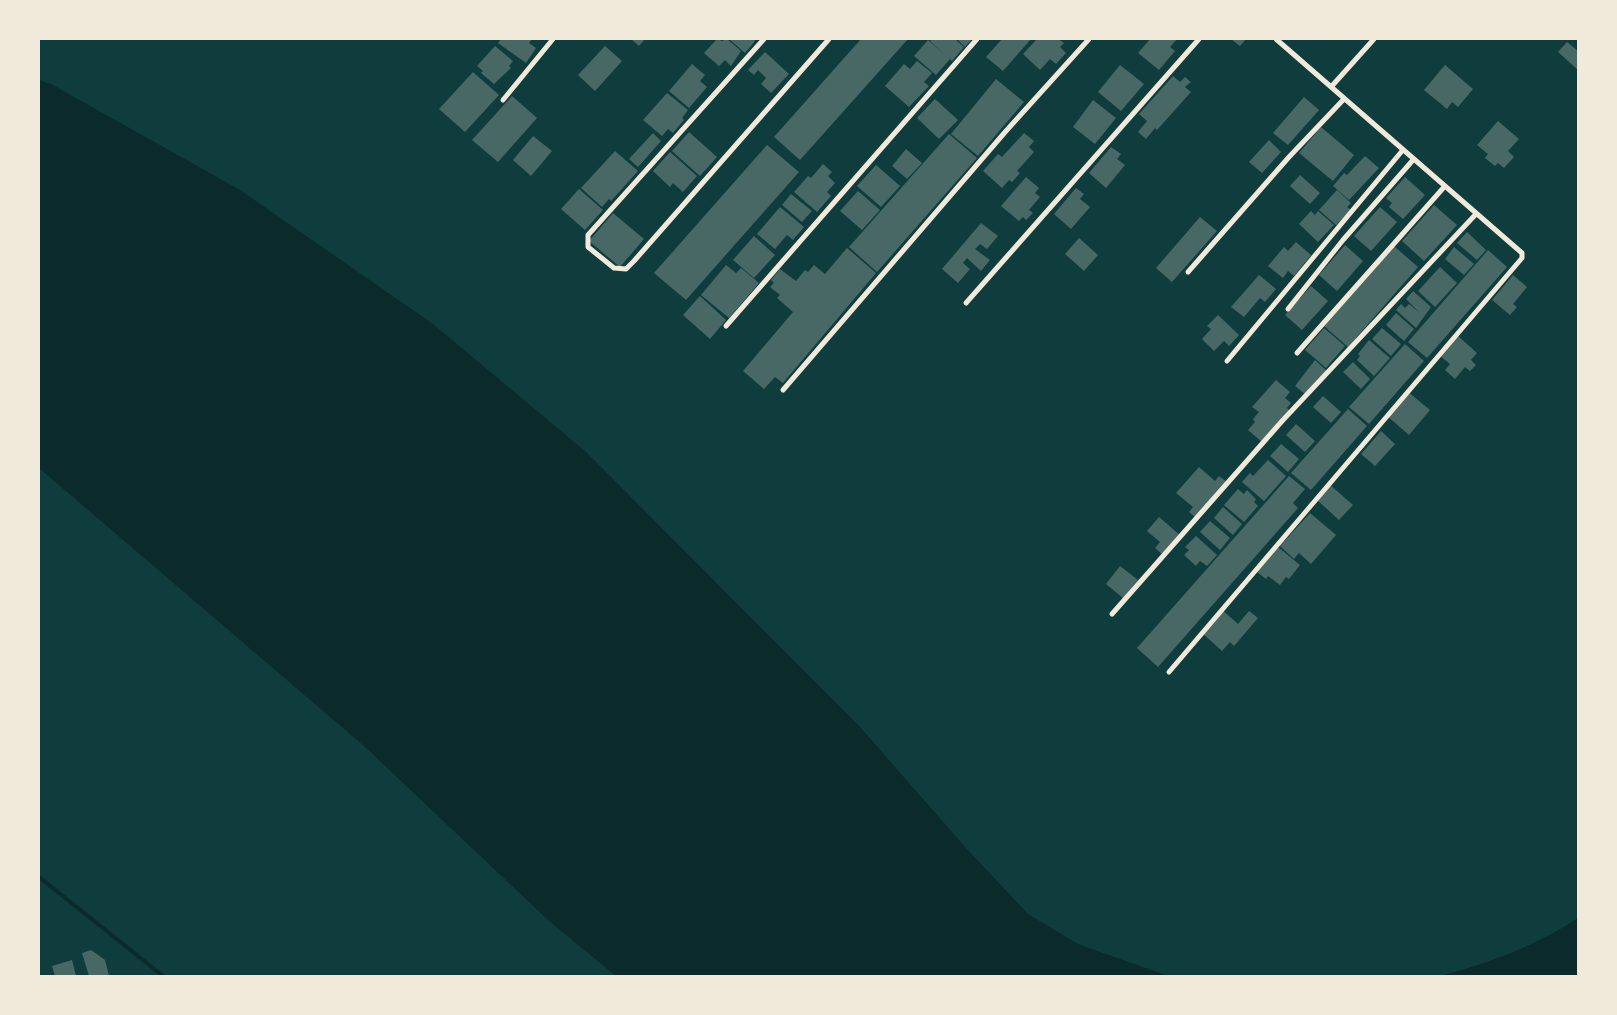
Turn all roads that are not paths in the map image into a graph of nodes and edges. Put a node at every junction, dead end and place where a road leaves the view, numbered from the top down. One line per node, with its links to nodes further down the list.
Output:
1 (553, 39): 11 (street)
2 (764, 39): 3 (street)
3 (829, 39)
4 (977, 39): 19 (street)
5 (1089, 39): 22 (street)
6 (1199, 39): 17 (street)
7 (1276, 39): 9 (street)
8 (1374, 39): 9 (street)
9 (1331, 87): 10 (street)
10 (1344, 99): 12 (street); 16 (street)
11 (503, 100)
12 (1402, 151): 13 (street); 21 (street)
13 (1413, 160): 14 (street); 18 (street)
14 (1445, 186): 15 (street); 20 (street)
15 (1476, 214): 23 (street); 24 (street)
16 (1188, 272)
17 (966, 303)
18 (1288, 309)
19 (726, 326)
20 (1297, 353)
21 (1227, 361)
22 (783, 390)
23 (1112, 614)
24 (1169, 672)

